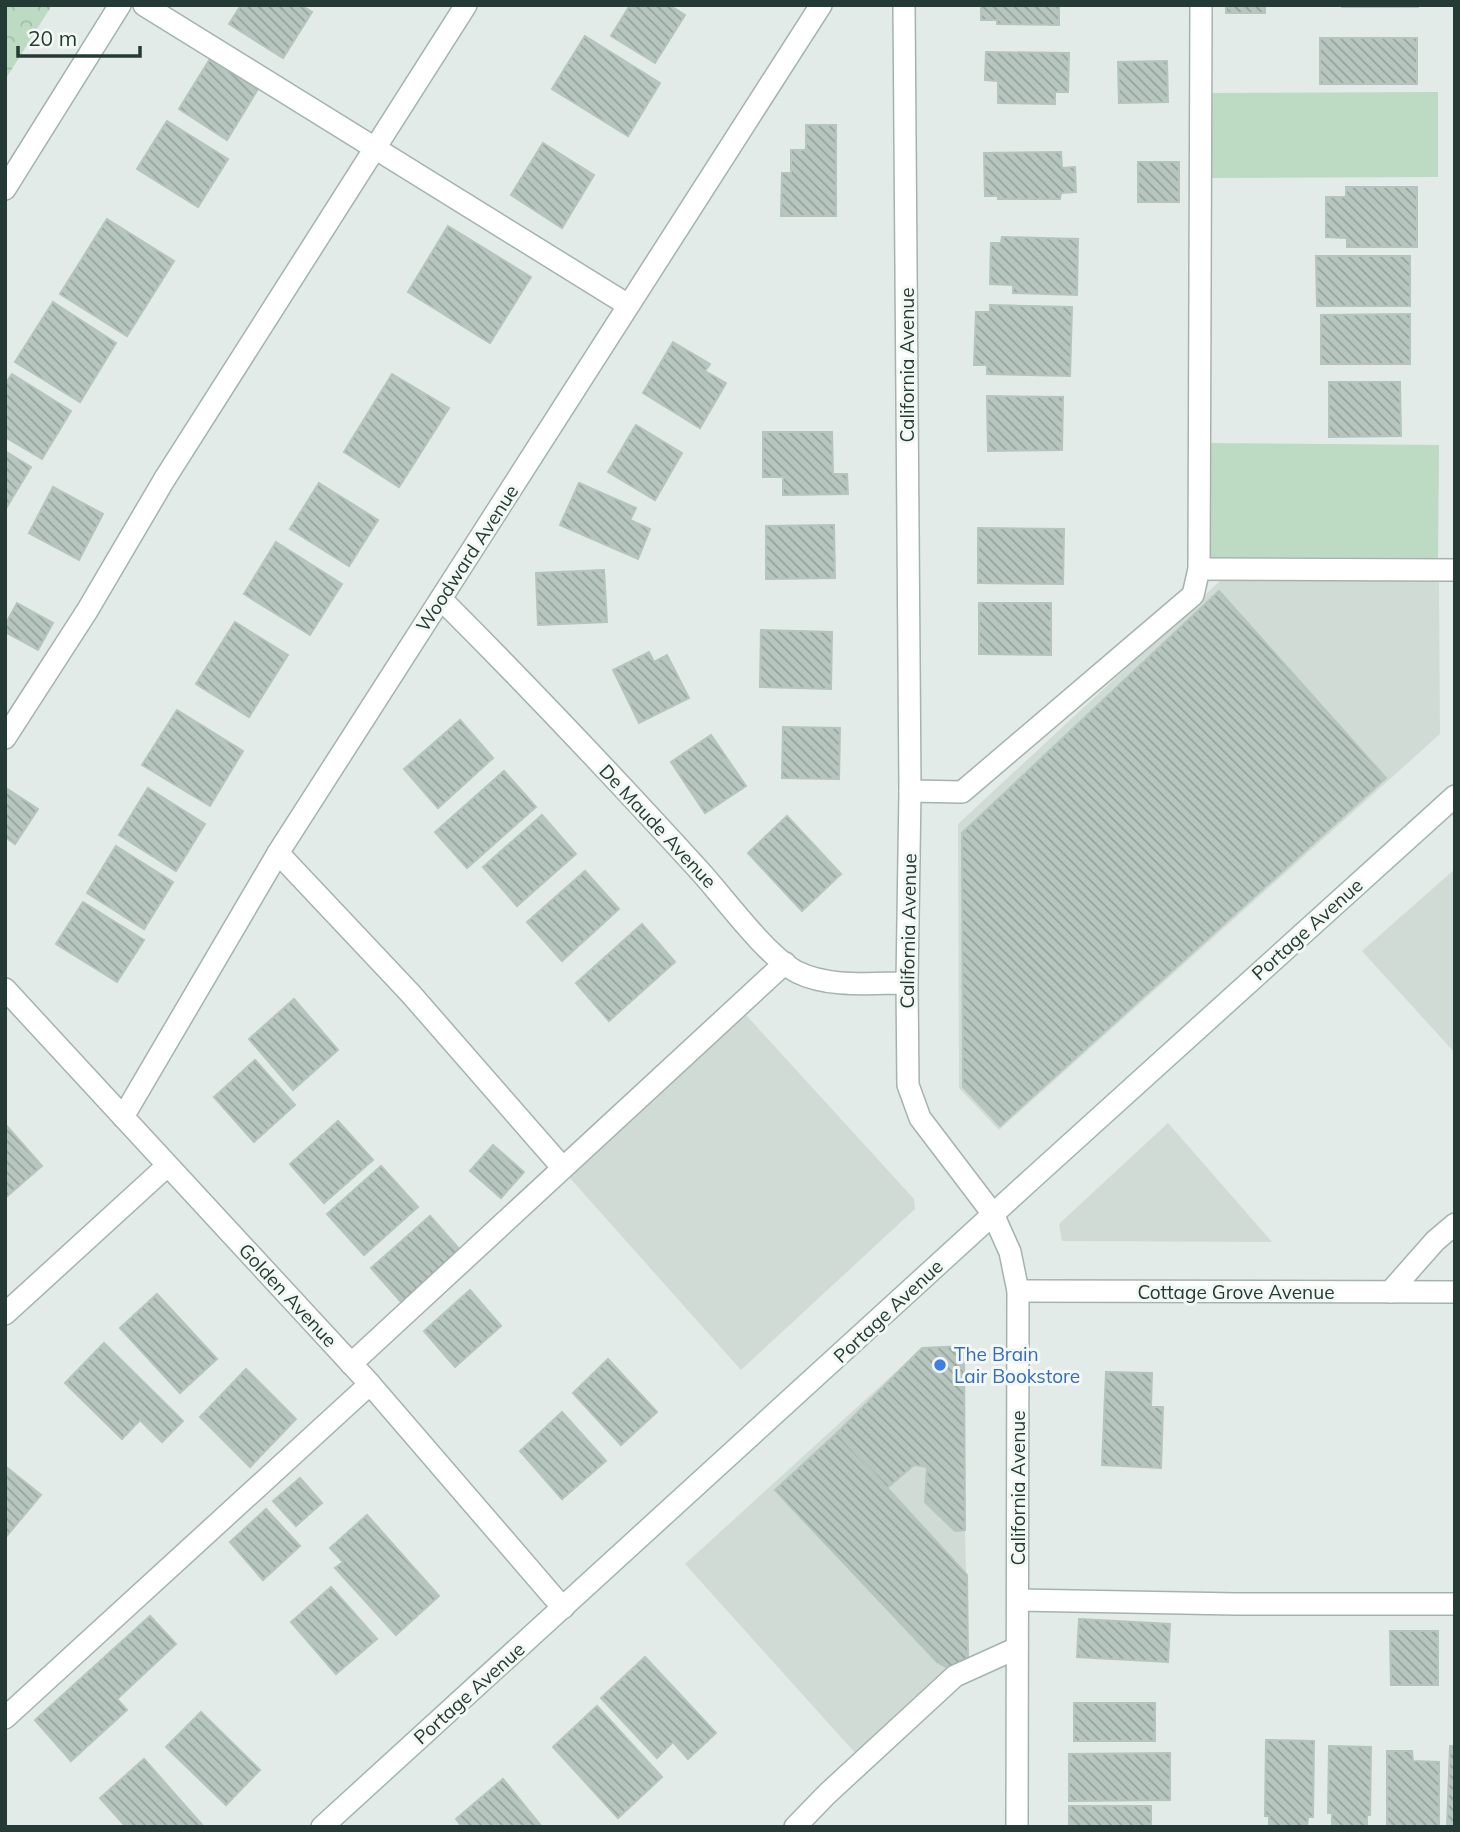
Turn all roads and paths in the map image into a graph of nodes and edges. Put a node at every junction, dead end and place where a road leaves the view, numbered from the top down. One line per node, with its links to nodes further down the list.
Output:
1 (121, 5): 8 (street)
2 (144, 5): 7 (street)
3 (466, 5): 7 (street)
4 (821, 5): 9 (street, Woodward Avenue)
5 (904, 5): 14 (street, California Avenue)
6 (1201, 5): 10 (street)
7 (376, 149): 9 (street); 13 (street)
8 (5, 188)
9 (628, 305): 12 (street, Woodward Avenue)
10 (1199, 569): 11 (street); 14 (street)
11 (1455, 570)
12 (441, 599): 16 (street, Woodward Avenue); 17 (street, De Maude Avenue)
13 (5, 738)
14 (910, 791): 18 (street, California Avenue)
15 (1455, 796): 23 (street, Portage Avenue)
16 (278, 853): 20 (street, Woodward Avenue); 22 (street)
17 (785, 963): 18 (street, De Maude Avenue); 22 (street)
18 (907, 983): 23 (street, California Avenue)
19 (5, 989): 20 (street, Golden Avenue)
20 (123, 1117): 21 (street, Golden Avenue)
21 (167, 1166): 28 (street); 29 (street, Golden Avenue)
22 (562, 1167): 29 (street)
23 (993, 1214): 25 (street, California Avenue); 33 (street, Portage Avenue)
24 (1455, 1224): 26 (street)
25 (1018, 1290): 26 (street, Cottage Grove Avenue); 31 (street, California Avenue)
26 (1390, 1292): 27 (street, Cottage Grove Avenue)
27 (1455, 1292)
28 (5, 1314)
29 (351, 1364): 30 (street, Golden Avenue)
30 (370, 1384): 33 (street, Golden Avenue); 35 (street)
31 (1017, 1600): 32 (street); 34 (street, California Avenue)
32 (1455, 1604)
33 (563, 1608): 36 (street, Portage Avenue)
34 (1017, 1648): 37 (street); 38 (street, California Avenue)
35 (5, 1718)
36 (322, 1827)
37 (795, 1827)
38 (1017, 1827)

